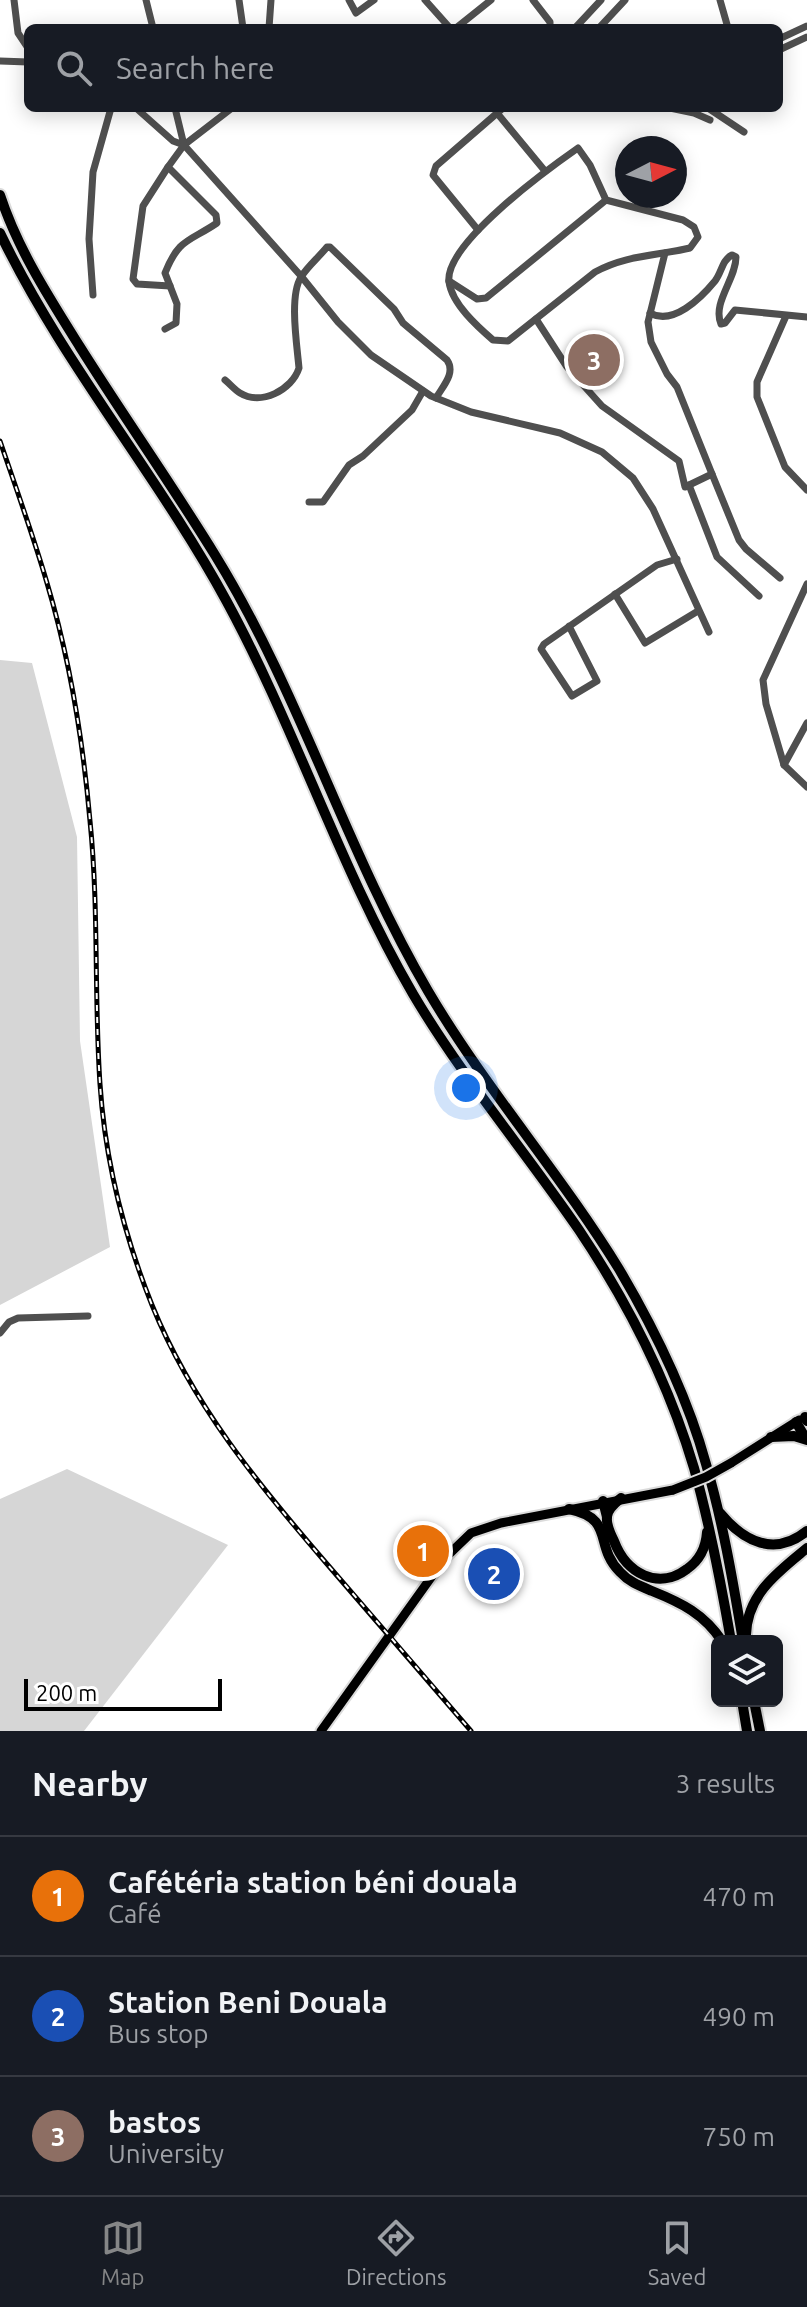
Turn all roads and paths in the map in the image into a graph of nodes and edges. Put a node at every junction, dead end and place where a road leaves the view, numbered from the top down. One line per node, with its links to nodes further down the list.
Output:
1 (14, 0): 25 (street)
2 (146, 0): 13 (street)
3 (239, 0): 14 (street)
4 (271, 0): 15 (street)
5 (349, 0): 6 (street)
6 (374, 0)
7 (425, 0): 16 (street)
8 (491, 0): 17 (street)
9 (533, 0): 18 (street)
10 (601, 0): 19 (street)
11 (625, 0): 20 (street)
12 (720, 0): 21 (street)
13 (152, 24)
14 (242, 24)
15 (269, 24)
16 (446, 24)
17 (461, 24)
18 (550, 24)
19 (579, 24)
20 (603, 24)
21 (727, 24)
22 (807, 26): 23 (street)
23 (783, 37)
24 (807, 37): 26 (street)
25 (24, 42)
26 (783, 48)
27 (0, 61): 28 (street)
28 (24, 62)
29 (110, 112): 50 (street)
30 (140, 112): 39 (street)
31 (176, 112): 39 (street)
32 (227, 112): 39 (street)
33 (498, 112): 44 (street)
34 (501, 112): 41 (street)
35 (689, 112): 37 (street)
36 (714, 112): 38 (street)
37 (710, 120)
38 (744, 132)
39 (184, 145): 40 (street); 47 (street)
40 (168, 167): 49 (street); 49 (street)
41 (545, 171): 43 (street); 44 (street)
42 (0, 195): 82 (highway)
43 (606, 200): 46 (street); 48 (street)
44 (478, 230): 48 (street)
45 (0, 233): 84 (highway)
46 (665, 253): 51 (street); 54 (street)
47 (301, 276): 56 (street); 57 (street); 58 (street)
48 (449, 281): 54 (street)
49 (170, 286): 55 (street)
50 (93, 295)
51 (650, 313): 52 (street); 59 (street)
52 (786, 316): 53 (street); 61 (street)
53 (807, 317)
54 (536, 319): 60 (street)
55 (165, 329)
56 (225, 380)
57 (423, 391): 58 (street); 62 (street)
58 (436, 398): 63 (street)
59 (712, 474): 60 (street); 64 (street)
60 (689, 485): 67 (street)
61 (807, 490)
62 (309, 502)
63 (677, 559): 66 (street); 68 (street)
64 (780, 578)
65 (807, 584): 72 (street)
66 (615, 594): 68 (street); 69 (street)
67 (759, 596)
68 (698, 611): 70 (street)
69 (569, 626): 69 (street)
70 (709, 632)
71 (807, 723): 72 (street)
72 (784, 765): 73 (street)
73 (807, 787)
74 (88, 1316): 75 (street)
75 (0, 1333)
76 (804, 1419): 77 (main road); 78 (highway)
77 (771, 1437): 78 (highway); 79 (main road, bridge)
78 (807, 1440)
79 (621, 1498): 80 (main road); 83 (highway)
80 (599, 1502): 81 (main road); 83 (highway)
81 (569, 1509): 83 (highway); 93 (main road)
82 (719, 1512): 85 (highway); 89 (highway)
83 (603, 1521): 84 (highway); 87 (highway)
84 (708, 1522): 88 (highway)
85 (807, 1531)
86 (807, 1548): 90 (highway)
87 (718, 1635)
88 (730, 1635)
89 (744, 1635)
90 (746, 1635)
91 (743, 1707): 94 (highway)
92 (755, 1707): 95 (highway)
93 (321, 1731)
94 (747, 1731)
95 (760, 1731)

